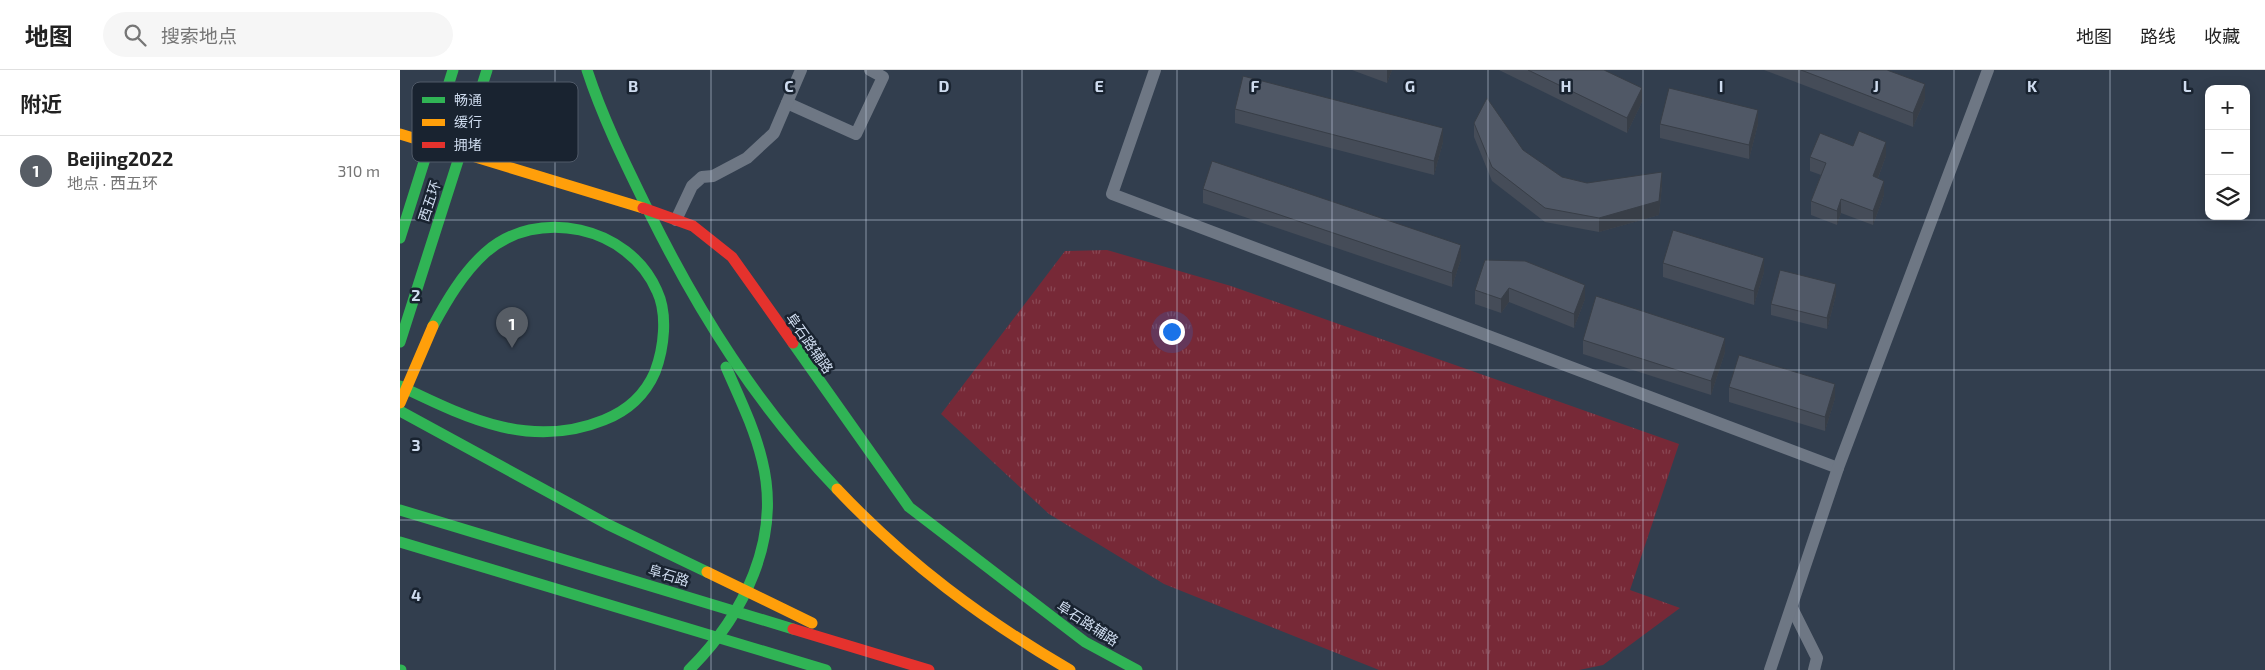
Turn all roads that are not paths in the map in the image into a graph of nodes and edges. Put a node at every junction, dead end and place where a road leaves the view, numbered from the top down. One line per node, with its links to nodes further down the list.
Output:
1 (453, 70): 8 (main road, 西五环)
2 (487, 70): 9 (main road, 西五环)
3 (588, 70): 18 (main road)
4 (801, 70): 10 (street)
5 (870, 70): 10 (street)
6 (1155, 70): 23 (street)
7 (1988, 70): 23 (street)
8 (449, 82)
9 (483, 82)
10 (787, 103): 16 (street)
11 (400, 134): 12 (main road, 阜石路辅路)
12 (412, 138)
13 (425, 162): 17 (main road, 西五环)
14 (458, 162): 19 (main road, 西五环)
15 (490, 162): 16 (main road, 阜石路辅路)
16 (676, 220): 32 (main road, 阜石路辅路)
17 (400, 238)
18 (704, 315): 28 (main road); 31 (main road)
19 (401, 338)
20 (400, 386): 21 (main road)
21 (400, 403)
22 (400, 412): 27 (main road)
23 (1838, 468): 26 (street)
24 (400, 510): 27 (main road, 阜石路)
25 (400, 542): 29 (main road)
26 (1792, 608): 33 (street); 34 (street)
27 (873, 653): 30 (main road, 阜石路)
28 (689, 670)
29 (826, 670)
30 (929, 670)
31 (1070, 670)
32 (1138, 670)
33 (1770, 670)
34 (1814, 670)

